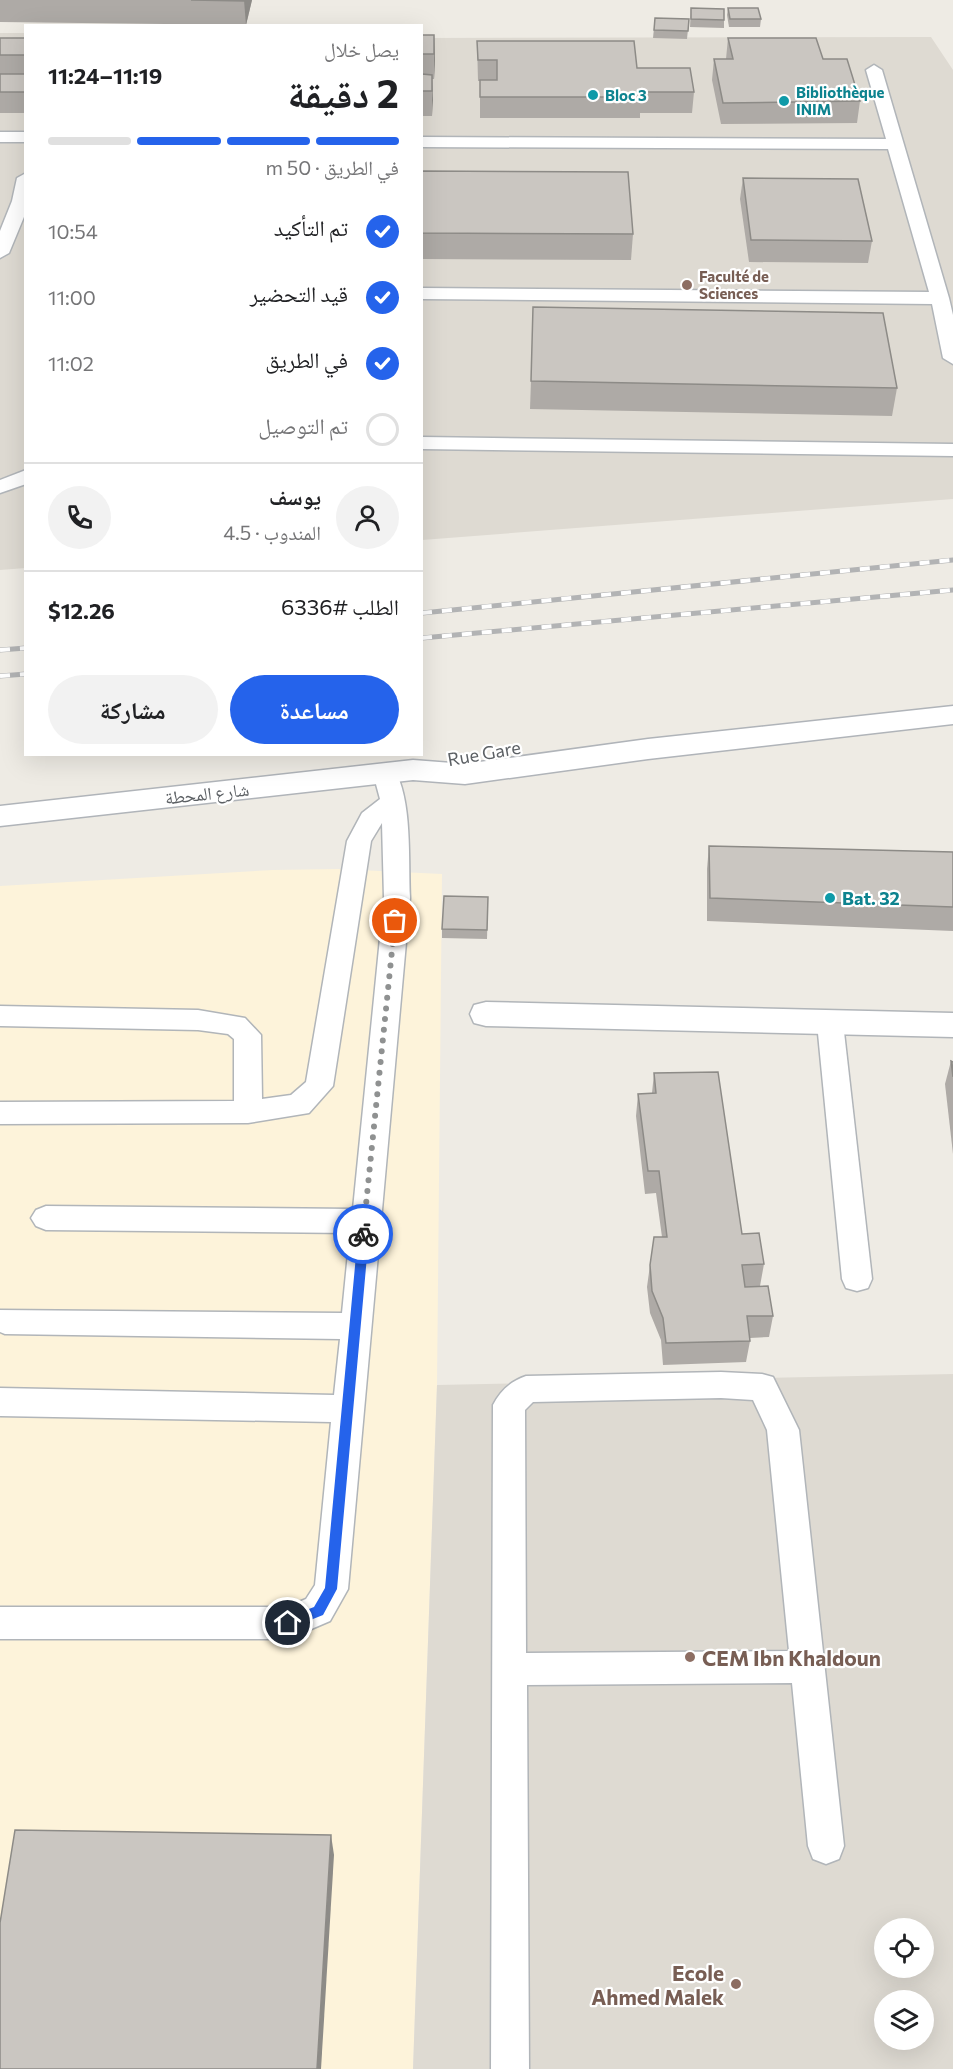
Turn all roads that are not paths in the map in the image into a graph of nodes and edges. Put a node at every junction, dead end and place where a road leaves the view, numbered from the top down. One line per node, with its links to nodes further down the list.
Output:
1 (874, 70): 5 (lane)
2 (0, 136): 3 (lane)
3 (24, 137)
4 (423, 142): 5 (lane)
5 (896, 144): 11 (lane)
6 (24, 187): 7 (lane)
7 (21, 201): 8 (lane); 9 (lane)
8 (0, 210)
9 (0, 253)
10 (423, 294): 11 (lane)
11 (940, 298): 12 (lane)
12 (953, 358)
13 (423, 443): 14 (lane)
14 (953, 450)
15 (24, 477): 16 (lane)
16 (0, 487)
17 (953, 698): 19 (main road, Rue Gare)
18 (953, 715): 19 (main road, Rue Gare)
19 (399, 771): 20 (lane); 21 (main road, شارع المحطة)
20 (393, 802): 26 (lane); 29 (lane)
21 (0, 816)
22 (486, 1014): 24 (main road)
23 (0, 1016): 26 (lane)
24 (830, 1023): 25 (main road); 30 (lane)
25 (953, 1025)
26 (248, 1112): 27 (lane)
27 (0, 1113)
28 (46, 1218): 29 (lane)
29 (365, 1221): 32 (lane)
30 (857, 1279)
31 (5, 1321): 32 (lane)
32 (354, 1326): 34 (lane)
33 (0, 1402): 34 (lane)
34 (349, 1409): 35 (lane)
35 (0, 1623)
36 (807, 1667): 37 (lane); 37 (lane); 38 (lane)
37 (509, 1670): 39 (lane)
38 (826, 1846)
39 (510, 2069)

